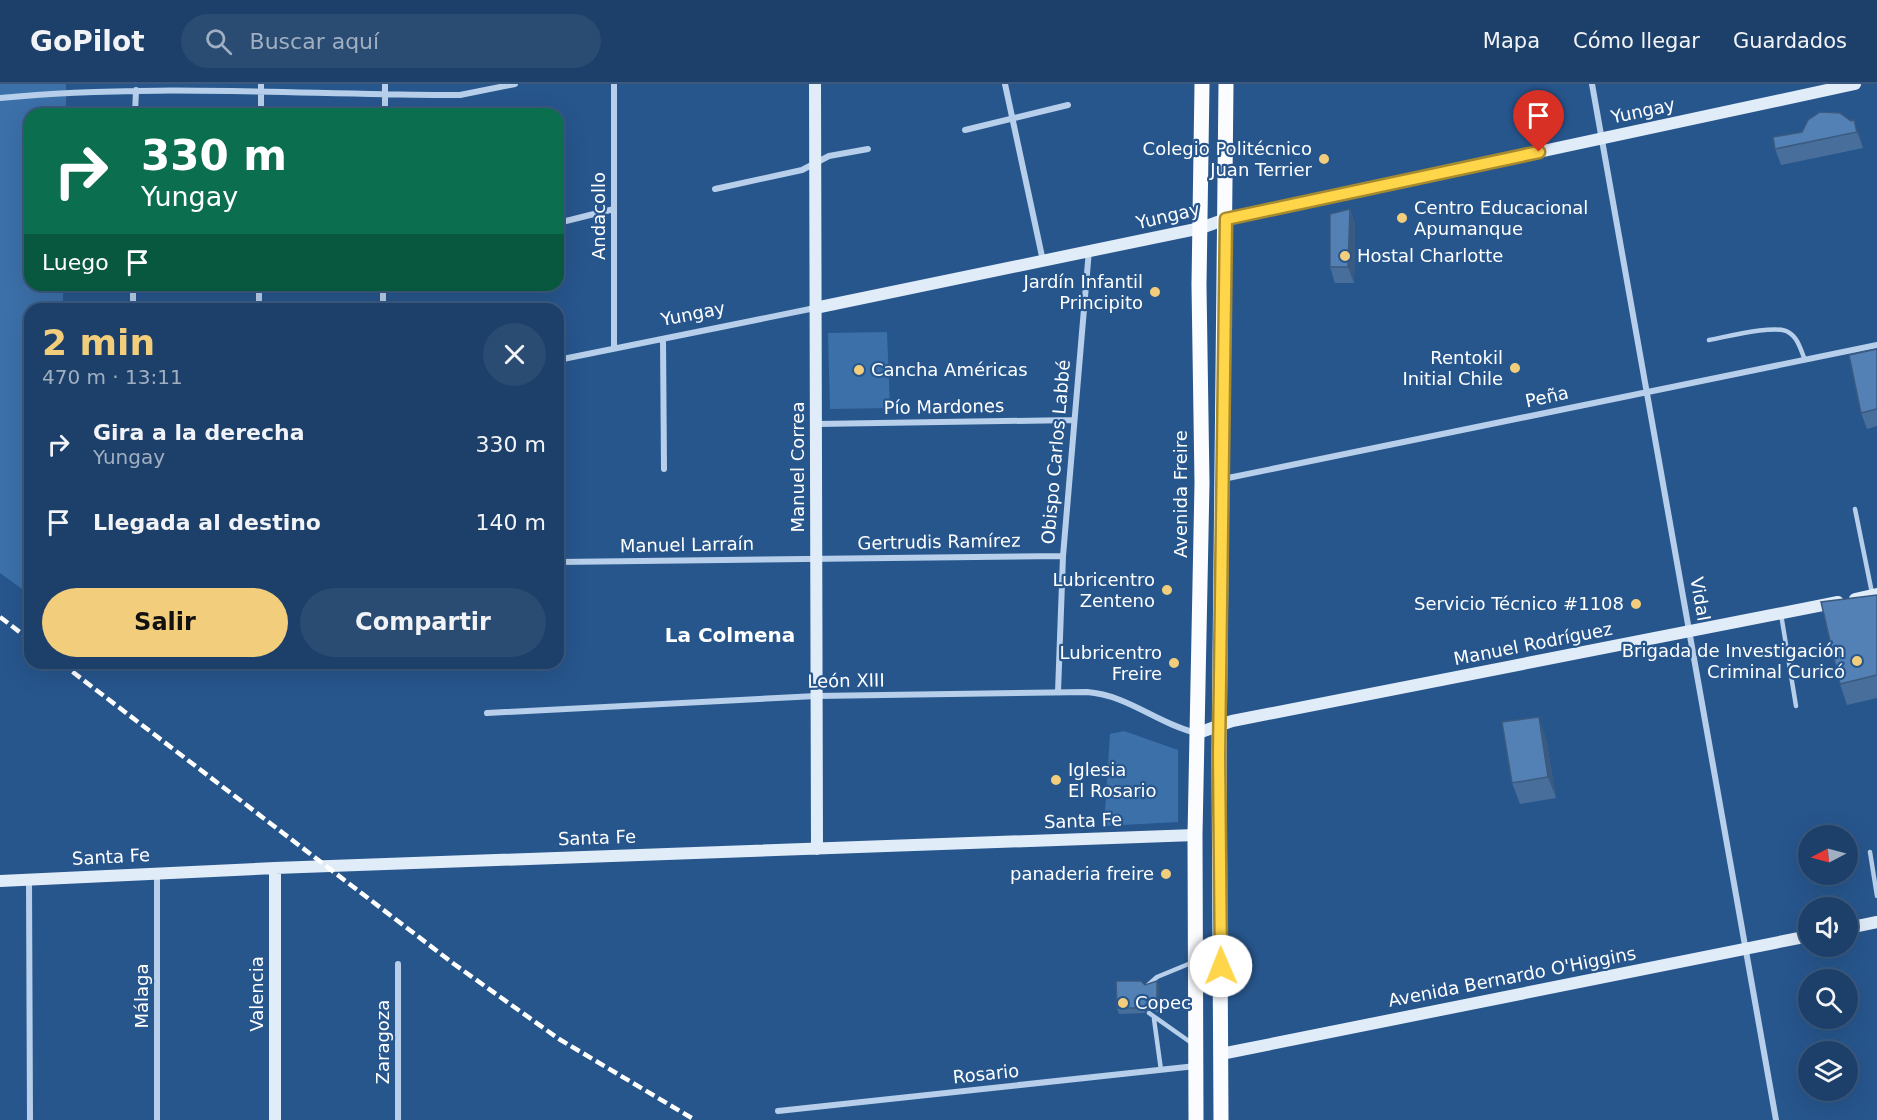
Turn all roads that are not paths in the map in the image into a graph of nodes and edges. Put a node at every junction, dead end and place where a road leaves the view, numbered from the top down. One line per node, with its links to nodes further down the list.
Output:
1 (261, 84): 12 (street)
2 (385, 84): 13 (street)
3 (515, 84): 13 (street)
4 (614, 84): 25 (street, Andacollo)
5 (815, 84): 23 (street, Manuel Correa)
6 (1005, 84): 19 (street)
7 (1202, 84): 28 (main road, Avenida Freire)
8 (1226, 84): 26 (main road)
9 (1592, 84): 21 (street, Vidal)
10 (1855, 84): 21 (street, Yungay)
11 (136, 90): 12 (street); 14 (street); 16 (street)
12 (261, 93): 13 (street); 17 (street)
13 (385, 95): 18 (street)
14 (0, 98)
15 (1068, 105): 19 (street)
16 (135, 108)
17 (261, 108)
18 (384, 108)
19 (1012, 118): 20 (street); 30 (street)
20 (965, 130)
21 (1602, 138): 26 (street, Yungay); 38 (street, Vidal)
22 (868, 149): 23 (street)
23 (815, 162): 24 (street); 31 (street, Manuel Correa)
24 (715, 189)
25 (614, 209): 27 (street); 35 (street, Andacollo)
26 (1226, 219): 28 (street, Yungay); 42 (main road)
27 (564, 222)
28 (1201, 228): 29 (street, Yungay); 55 (main road, Avenida Freire)
29 (1089, 250): 30 (street, Yungay); 39 (street, Obispo Carlos Labbé)
30 (1043, 261): 31 (street, Yungay)
31 (815, 308): 32 (street, Yungay); 40 (street, Manuel Correa)
32 (663, 339): 35 (street, Yungay); 41 (street)
33 (1709, 340): 37 (lane)
34 (1877, 345): 37 (street, Peña)
35 (615, 348): 36 (street, Yungay)
36 (564, 359)
37 (1805, 360): 38 (street, Peña)
38 (1648, 392): 42 (street, Peña); 49 (street, Vidal)
39 (1074, 420): 40 (street, Pío Mardones); 44 (street, Obispo Carlos Labbé)
40 (816, 424): 45 (street, Manuel Correa)
41 (664, 469)
42 (1223, 479): 54 (main road)
43 (1855, 509): 47 (lane)
44 (1063, 556): 45 (street, Gertrudis Ramírez); 50 (street, Obispo Carlos Labbé)
45 (816, 558): 46 (street, Manuel Larraín); 51 (street, Manuel Correa)
46 (564, 562)
47 (1875, 595): 48 (street, Manuel Rodríguez)
48 (1781, 613): 49 (street, Manuel Rodríguez); 52 (lane)
49 (1691, 631): 54 (street, Manuel Rodríguez); 68 (street, Vidal)
50 (1058, 692): 51 (street, León XIII); 55 (street, León XIII)
51 (816, 696): 53 (street, León XIII); 57 (street, Manuel Correa)
52 (1796, 706)
53 (487, 713)
54 (1220, 724): 55 (street, Manuel Rodríguez); 59 (main road)
55 (1198, 733): 56 (main road, Avenida Freire)
56 (1195, 835): 57 (street, Santa Fe); 59 (main road); 69 (main road, Avenida Freire)
57 (817, 849): 60 (street, Santa Fe)
58 (1870, 852): 64 (lane)
59 (1220, 867): 76 (main road)
60 (275, 868): 61 (street, Santa Fe); 82 (street, Valencia)
61 (158, 872): 62 (street, Santa Fe); 81 (street, Málaga)
62 (30, 879): 63 (street, Santa Fe); 80 (street)
63 (0, 881)
64 (1877, 896)
65 (1877, 922): 66 (street)
66 (1858, 926)
67 (1798, 938): 68 (street, Avenida Bernardo O'Higgins)
68 (1748, 948): 76 (street, Avenida Bernardo O'Higgins); 86 (street, Vidal)
69 (1197, 960): 71 (lane); 74 (main road, Avenida Freire)
70 (398, 964): 83 (street, Zaragoza)
71 (1148, 986)
72 (1149, 1013): 73 (lane)
73 (1154, 1019): 75 (lane); 78 (lane)
74 (1196, 1023): 75 (main road, Avenida Freire); 76 (main road)
75 (1196, 1047): 77 (main road, Avenida Freire)
76 (1221, 1054): 85 (main road)
77 (1197, 1066): 78 (street, Rosario); 84 (main road, Avenida Freire)
78 (1161, 1070): 79 (street, Rosario)
79 (778, 1111)
80 (30, 1120)
81 (157, 1120)
82 (275, 1120)
83 (398, 1120)
84 (1196, 1120)
85 (1221, 1120)
86 (1776, 1120)

